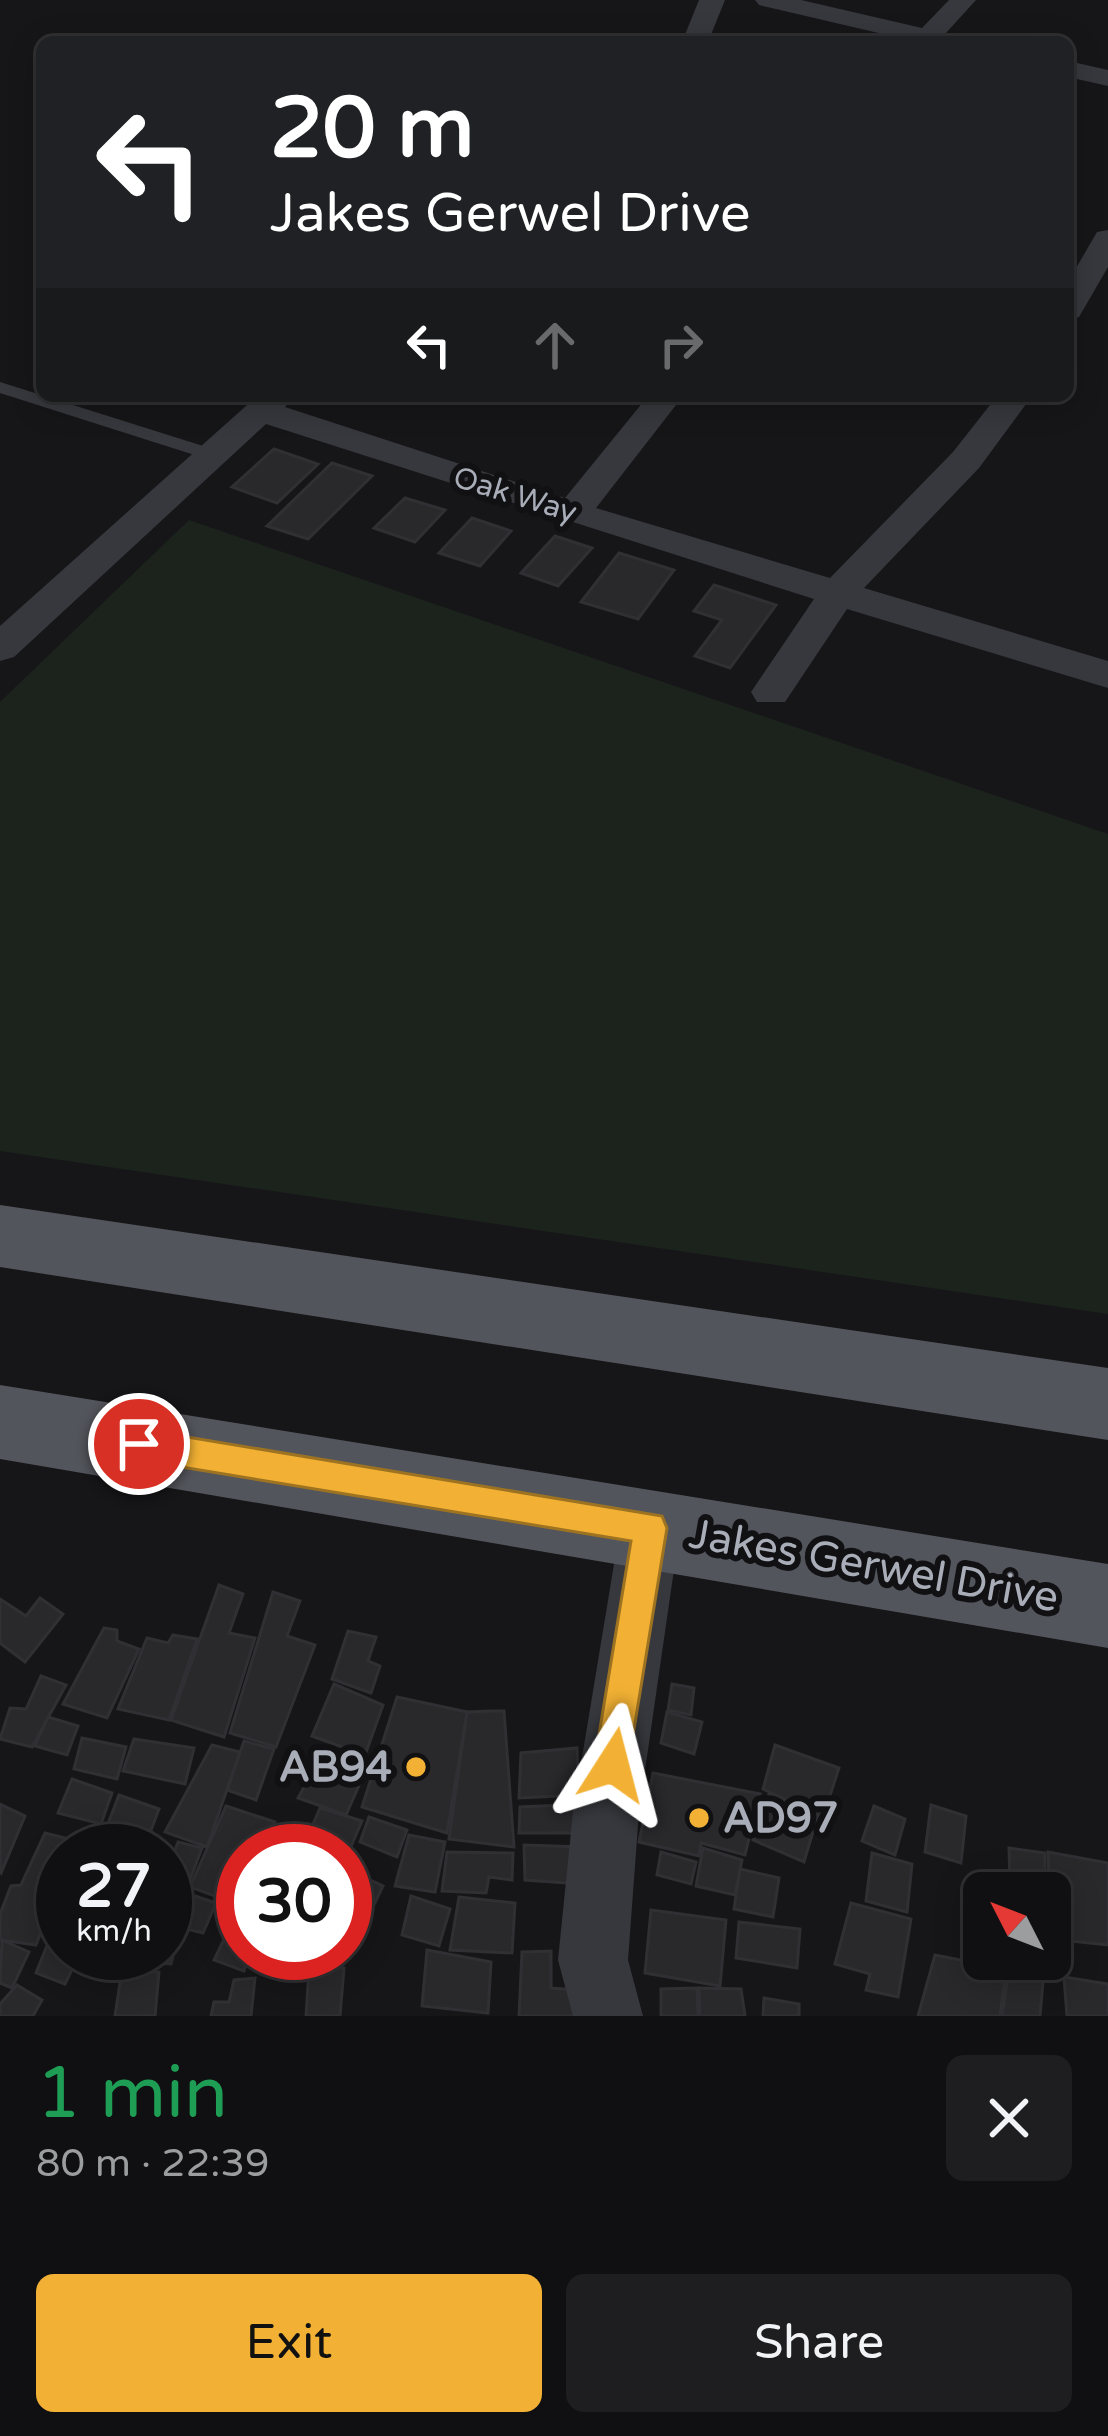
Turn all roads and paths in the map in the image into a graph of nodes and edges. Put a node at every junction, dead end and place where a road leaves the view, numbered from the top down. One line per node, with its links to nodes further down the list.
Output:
1 (712, 0): 4 (street)
2 (768, 0): 5 (street)
3 (963, 0): 6 (street)
4 (697, 36)
5 (927, 36)
6 (942, 36)
7 (1074, 70): 8 (street)
8 (1108, 78)
9 (1108, 239): 10 (street)
10 (1074, 299)
11 (0, 387): 12 (lane)
12 (36, 398)
13 (47, 402): 17 (lane)
14 (661, 402): 18 (street)
15 (1011, 402): 19 (street)
16 (269, 404): 17 (street, Oak Way); 18 (street, Oak Way)
17 (213, 455): 20 (street, Oak Way)
18 (573, 513): 19 (street, Oak Way)
19 (838, 593): 21 (street, Oak Way); 22 (street)
20 (0, 648)
21 (1108, 675)
22 (771, 692)
23 (0, 1236): 24 (main road)
24 (1108, 1404)
25 (0, 1422): 26 (main road, Jakes Gerwel Drive)
26 (650, 1528): 27 (main road, Jakes Gerwel Drive); 28 (street)
27 (1108, 1606)
28 (608, 2016)

